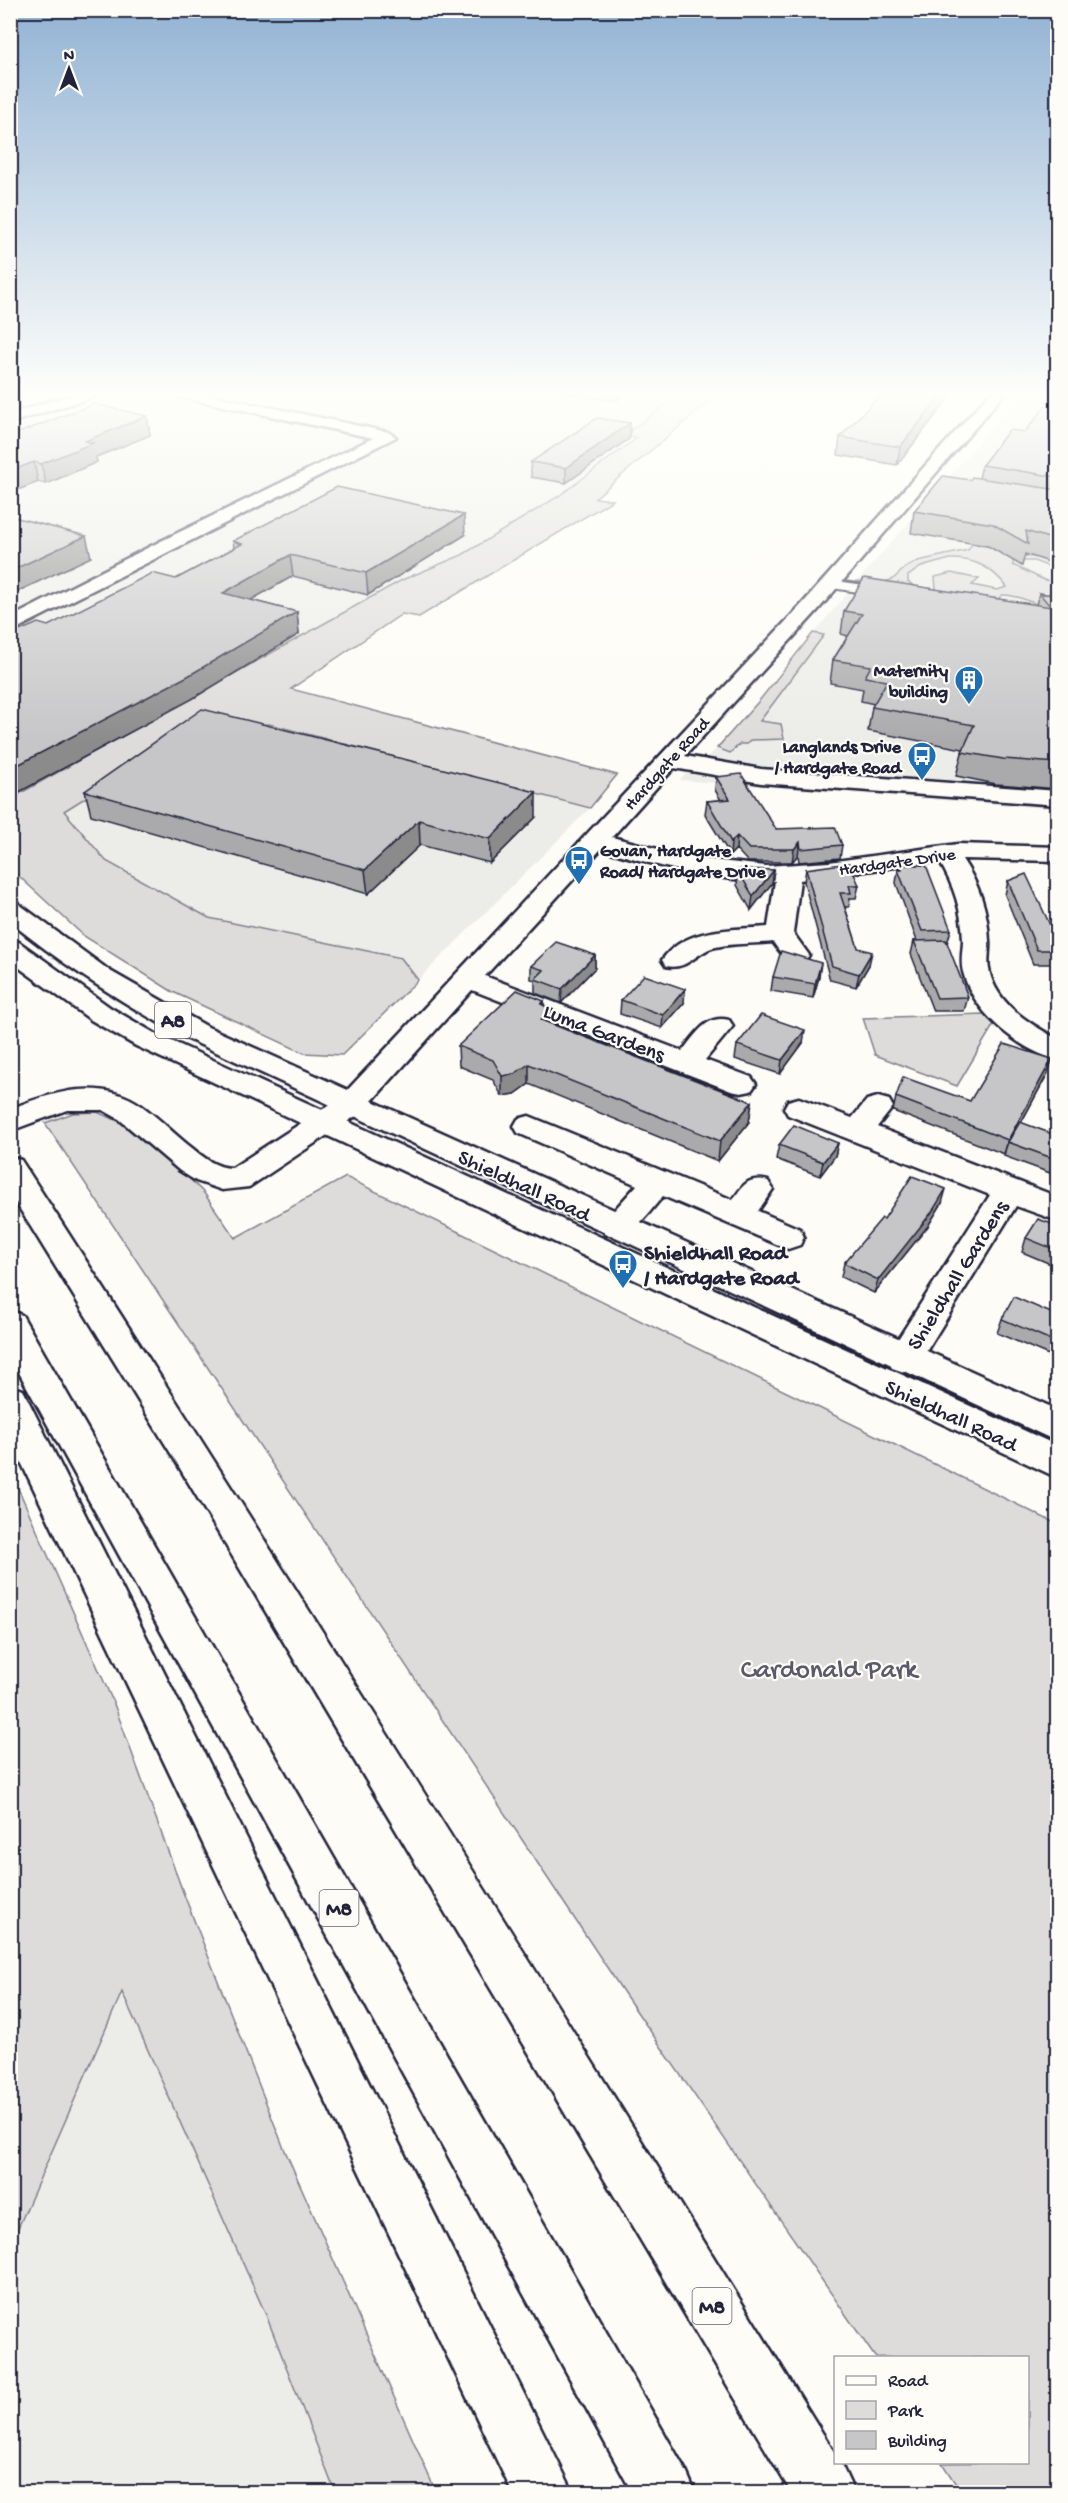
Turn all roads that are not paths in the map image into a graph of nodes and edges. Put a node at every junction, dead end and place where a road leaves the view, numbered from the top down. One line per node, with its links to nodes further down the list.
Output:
1 (239, 510): 5 (main road)
2 (904, 510): 3 (main road, Hardgate Road)
3 (830, 584): 4 (street); 6 (main road, Hardgate Road)
4 (908, 596)
5 (10, 626)
6 (668, 760): 7 (main road); 8 (main road, Hardgate Road)
7 (1058, 798)
8 (597, 840): 11 (main road, Hardgate Drive); 17 (main road, Hardgate Road)
9 (946, 853): 10 (main road, Hardgate Drive); 11 (main road, Hardgate Drive); 19 (main road)
10 (1058, 854)
11 (788, 874): 13 (main road)
12 (10, 909): 22 (main road, Shieldhall Road / A8)
13 (780, 934): 15 (main road); 16 (main road)
14 (10, 948): 26 (main road, Shieldhall Road / A8)
15 (796, 955)
16 (675, 960)
17 (468, 979): 20 (main road, Luma Gardens); 22 (main road, Hardgate Road)
18 (719, 1026): 20 (main road)
19 (1058, 1051)
20 (687, 1063): 21 (main road, Luma Gardens)
21 (741, 1084)
22 (351, 1105): 26 (main road, Hardgate Road); 35 (main road, Shieldhall Road / A8)
23 (878, 1107): 28 (main road)
24 (799, 1108): 28 (main road, Shieldhall Gardens)
25 (10, 1121): 26 (main road, Hardgate Road)
26 (324, 1124): 41 (main road, Shieldhall Road / A8)
27 (529, 1126): 30 (main road)
28 (857, 1131): 32 (main road, Shieldhall Gardens)
29 (17, 1177): 42 (main road, M8)
30 (657, 1183): 34 (main road); 35 (main road)
31 (757, 1189): 34 (main road)
32 (1009, 1191): 33 (main road, Shieldhall Gardens); 38 (main road, Shieldhall Gardens)
33 (1058, 1210)
34 (738, 1218): 36 (main road)
35 (616, 1226): 38 (main road, Shieldhall Road / A8)
36 (788, 1237)
37 (10, 1324): 44 (main road, M8)
38 (904, 1358): 40 (main road, Shieldhall Road / A8)
39 (10, 1400): 43 (main road)
40 (1058, 1427)
41 (1058, 1463)
42 (599, 2119): 45 (main road, M8); 46 (main road)
43 (543, 2493)
44 (665, 2493)
45 (824, 2493)
46 (848, 2493)

